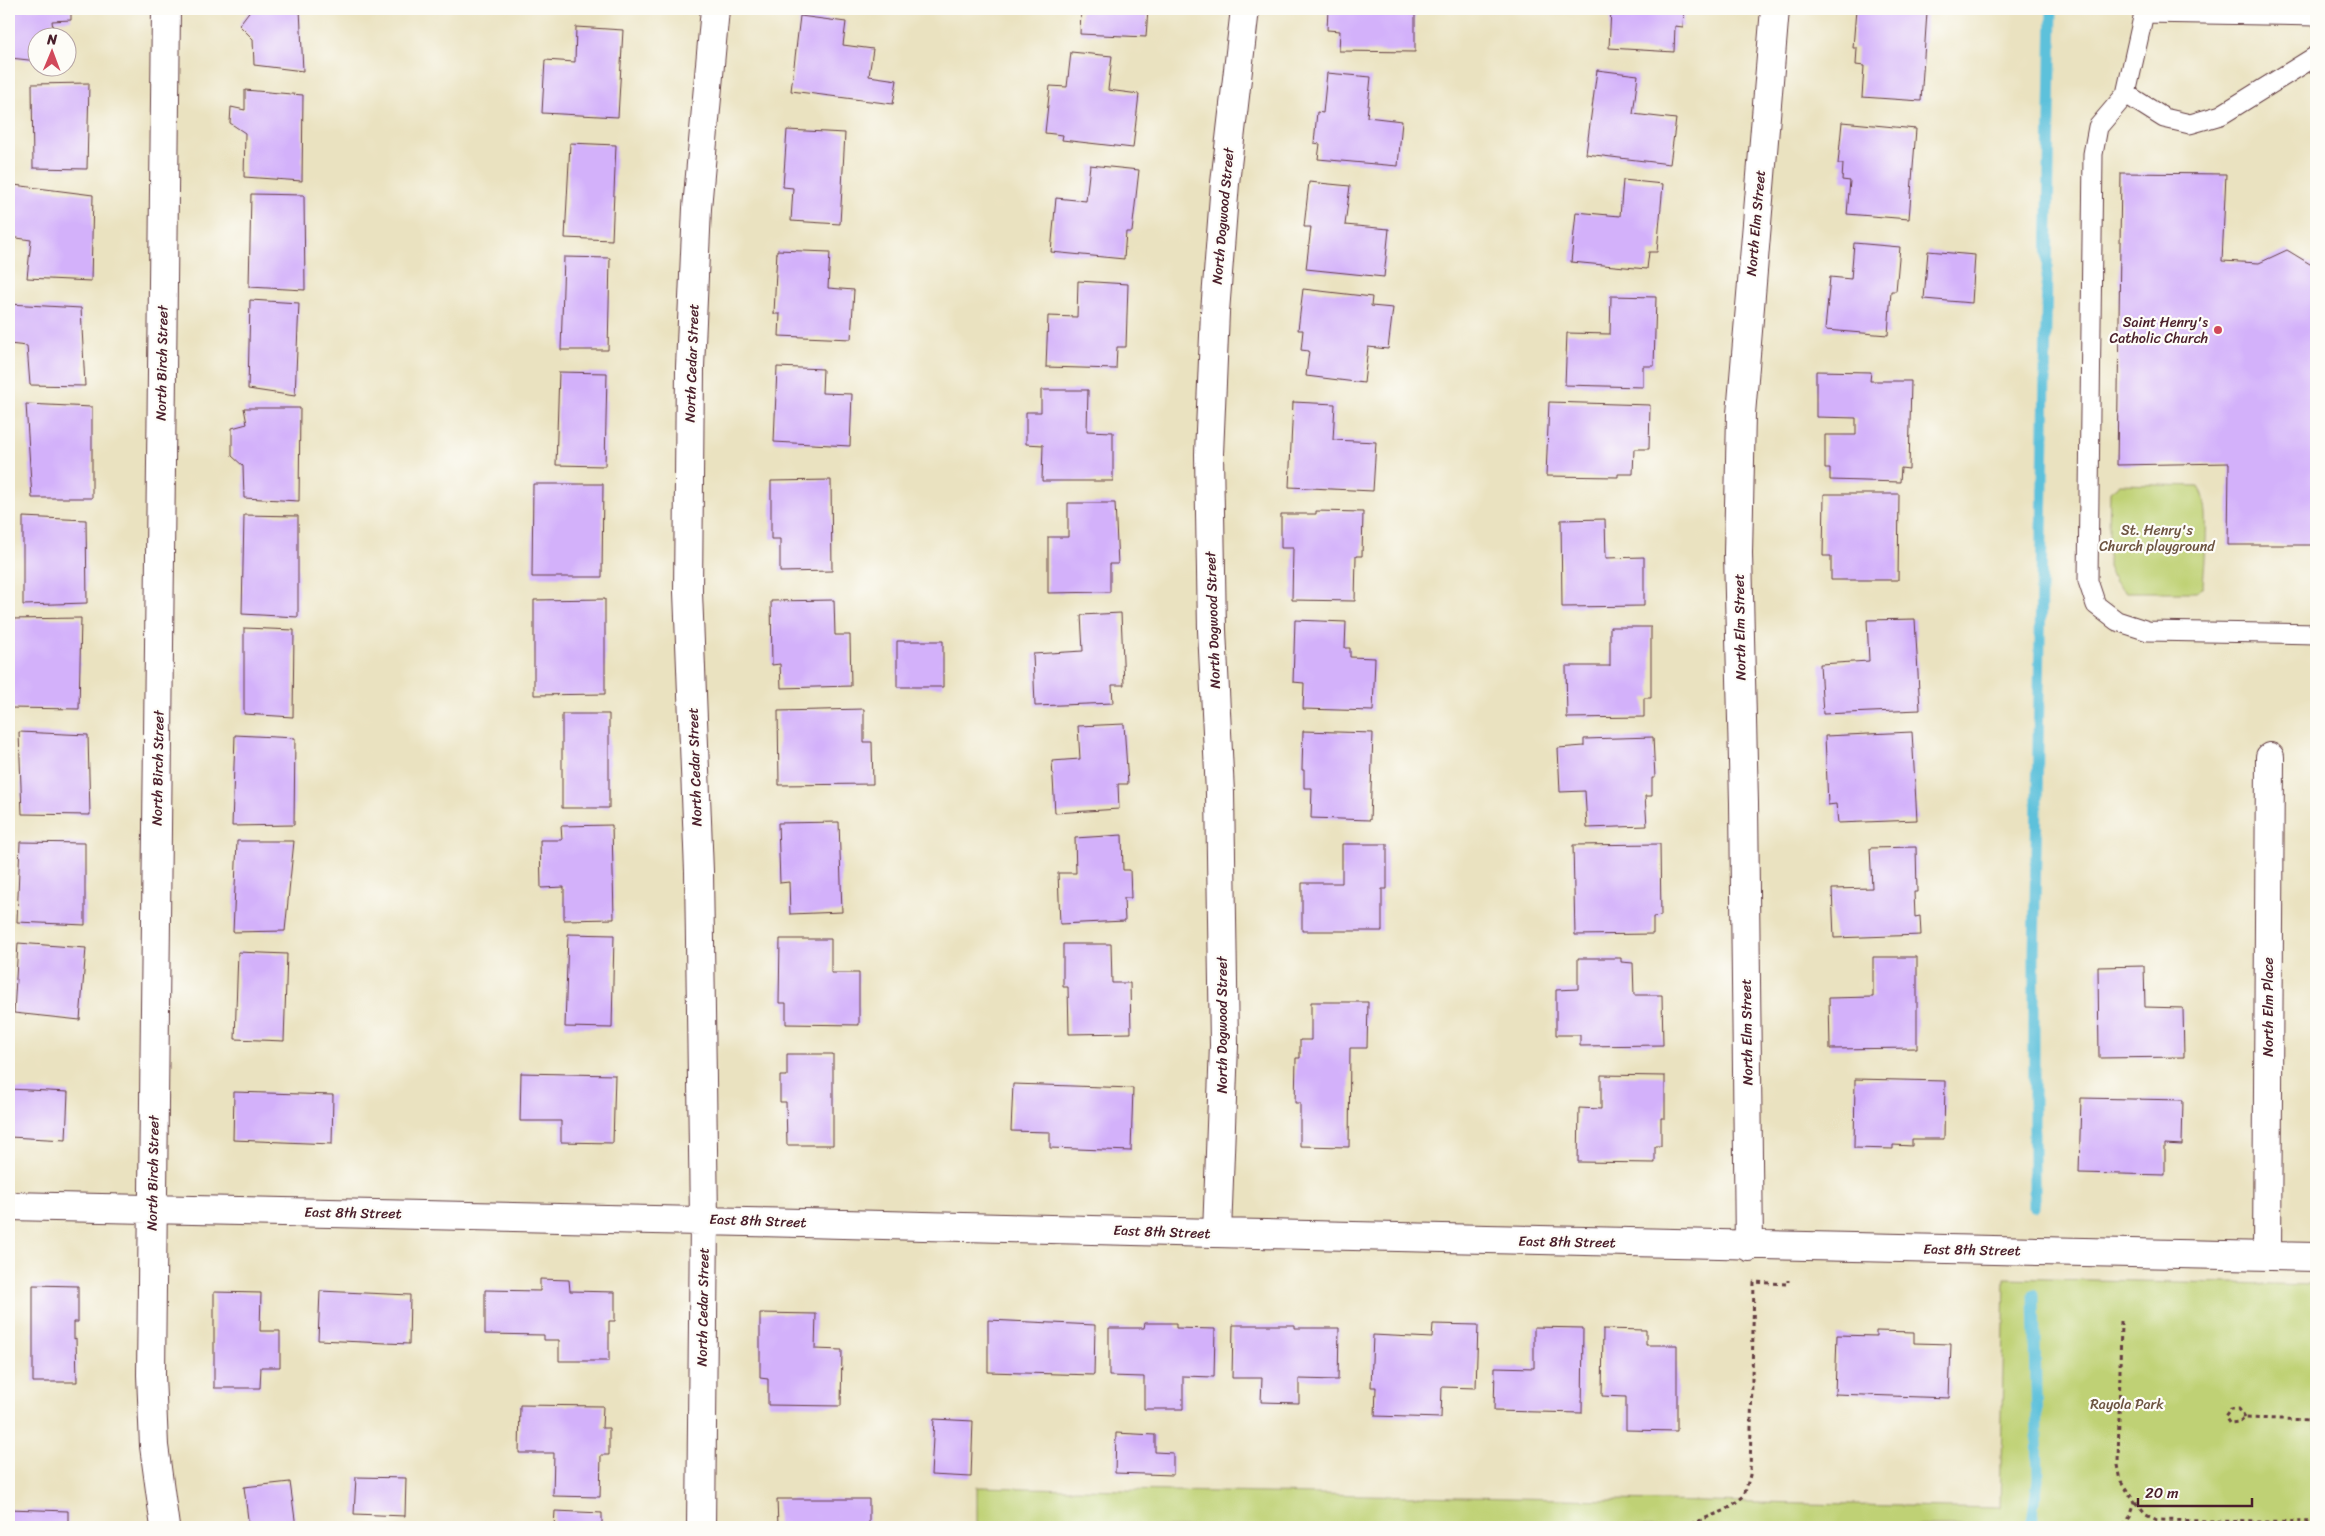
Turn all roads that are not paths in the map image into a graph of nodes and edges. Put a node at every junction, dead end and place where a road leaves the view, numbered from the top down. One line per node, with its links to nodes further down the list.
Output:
1 (166, 9): 13 (street, North Birch Street)
2 (716, 9): 14 (street, North Cedar Street)
3 (1244, 9): 15 (street, North Dogwood Street)
4 (1775, 9): 16 (street, North Elm Street)
5 (2142, 11): 6 (lane); 9 (lane)
6 (2242, 12): 7 (lane)
7 (2316, 16)
8 (2316, 56): 9 (lane)
9 (2126, 94): 10 (lane)
10 (2316, 634)
11 (2270, 757): 17 (street, North Elm Place)
12 (9, 1206): 13 (street, East 8th Street)
13 (153, 1208): 14 (street, East 8th Street); 19 (street, North Birch Street)
14 (704, 1219): 15 (street, East 8th Street); 20 (street, North Cedar Street)
15 (1217, 1233): 16 (street, East 8th Street)
16 (1749, 1246): 17 (street, East 8th Street)
17 (2267, 1256): 18 (street, East 8th Street)
18 (2316, 1257)
19 (165, 1527)
20 (701, 1527)

